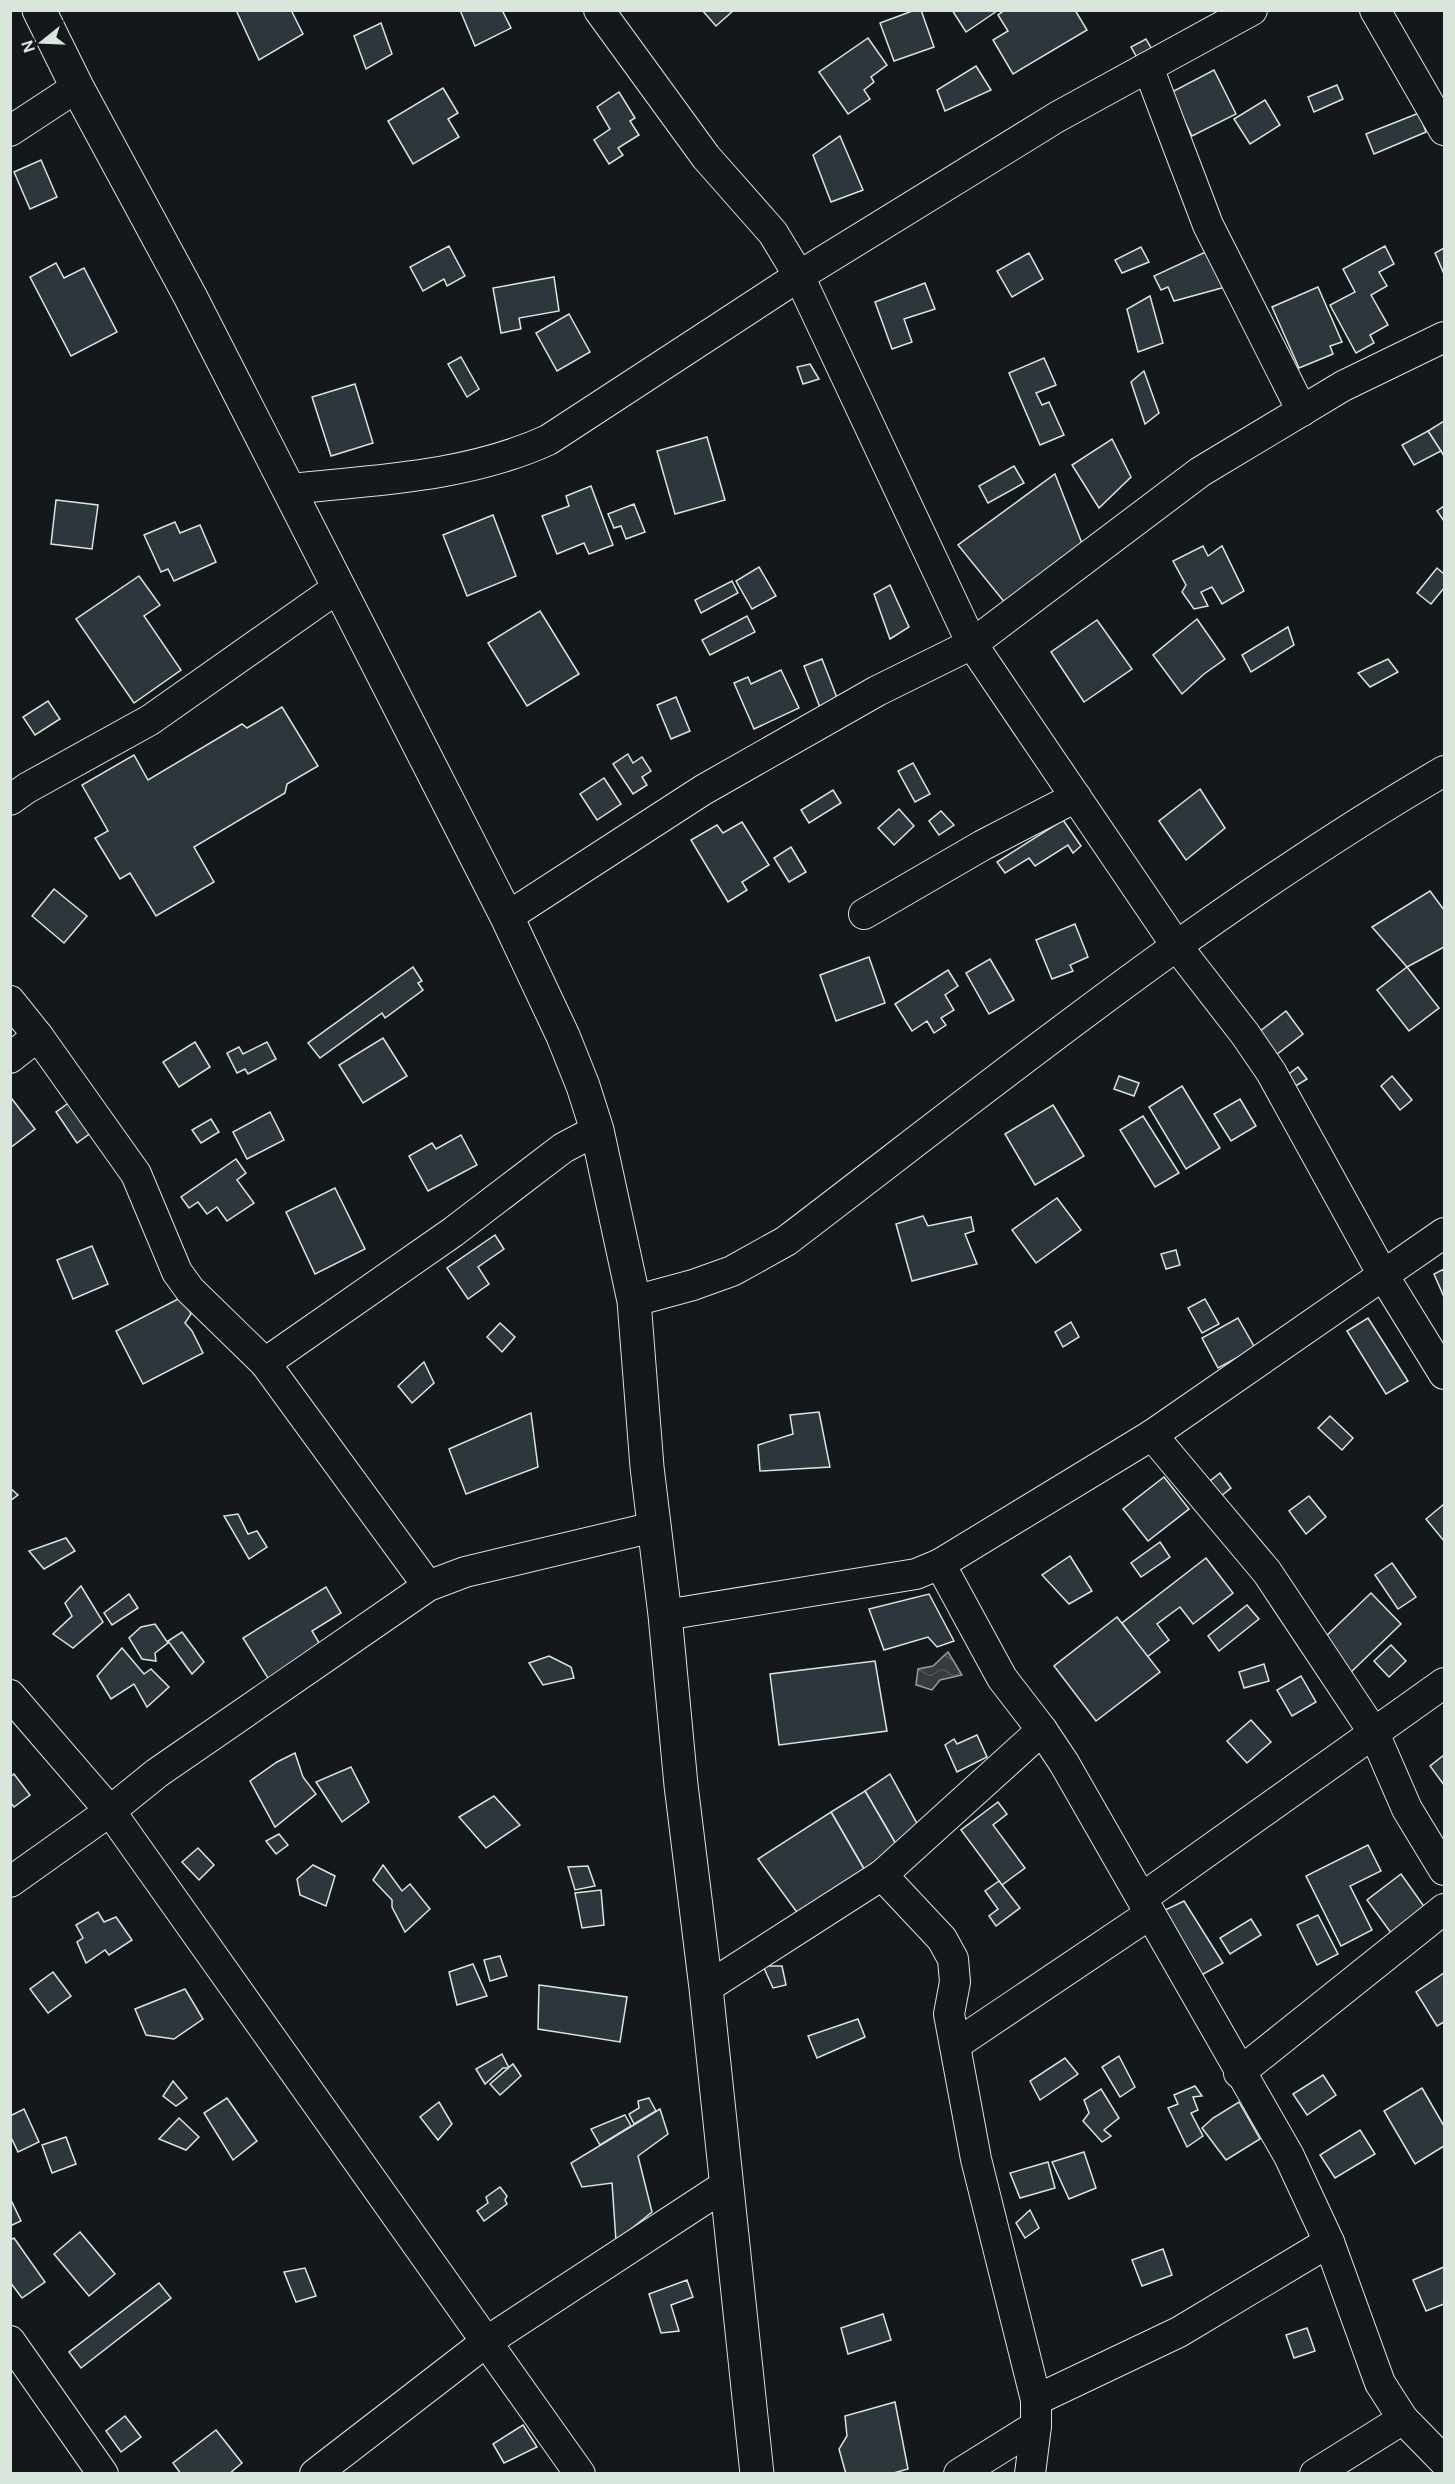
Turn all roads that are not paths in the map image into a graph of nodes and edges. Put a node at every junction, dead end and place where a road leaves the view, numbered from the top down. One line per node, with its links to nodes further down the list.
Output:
1 (39, 10): 6 (highway)
2 (599, 10): 9 (street)
3 (1252, 10): 5 (street)
4 (1375, 10): 7 (street)
5 (1148, 67): 9 (street); 11 (street)
6 (77, 87): 8 (street); 12 (highway)
7 (1444, 130)
8 (10, 131)
9 (799, 276): 12 (street); 14 (street)
10 (1444, 337): 11 (street)
11 (1302, 411): 14 (street)
12 (289, 489): 13 (highway)
13 (339, 587): 17 (street); 19 (highway)
14 (972, 644): 16 (street); 19 (street)
15 (1444, 771): 20 (street)
16 (1076, 797): 18 (street); 20 (street)
17 (10, 800)
18 (864, 914)
19 (507, 917): 24 (highway)
20 (1176, 945): 26 (street); 27 (street)
21 (10, 1001): 22 (street)
22 (38, 1036): 23 (street); 28 (street)
23 (10, 1058)
24 (597, 1130): 27 (highway); 28 (street)
25 (1444, 1233): 26 (street)
26 (1383, 1275): 29 (street); 30 (street)
27 (634, 1301): 31 (highway)
28 (265, 1363): 33 (street)
29 (1444, 1374)
30 (1152, 1435): 32 (street); 38 (street)
31 (654, 1527): 33 (street); 34 (highway)
32 (940, 1564): 34 (street); 37 (street)
33 (428, 1586): 39 (street)
34 (665, 1615): 45 (highway)
35 (1444, 1683): 38 (street)
36 (10, 1695): 39 (street)
37 (1042, 1730): 41 (street); 43 (street)
38 (1374, 1733): 40 (street); 43 (street)
39 (110, 1811): 42 (street); 50 (street)
40 (1444, 1870)
41 (882, 1875): 45 (street); 46 (street)
42 (10, 1882)
43 (1146, 1906): 46 (street); 47 (street)
44 (1444, 1909): 47 (street)
45 (706, 1988): 48 (highway)
46 (955, 2045): 52 (street)
47 (1239, 2073): 49 (street)
48 (726, 2185): 50 (street); 58 (highway)
49 (1329, 2242): 52 (street); 53 (street)
50 (486, 2342): 56 (street); 57 (street)
51 (16, 2359): 55 (street)
52 (1036, 2413): 59 (street); 60 (street)
53 (1403, 2419): 54 (street); 61 (street)
54 (1444, 2461)
55 (104, 2474)
56 (315, 2474)
57 (580, 2474)
58 (757, 2474)
59 (959, 2474)
60 (1030, 2474)
61 (1315, 2474)

